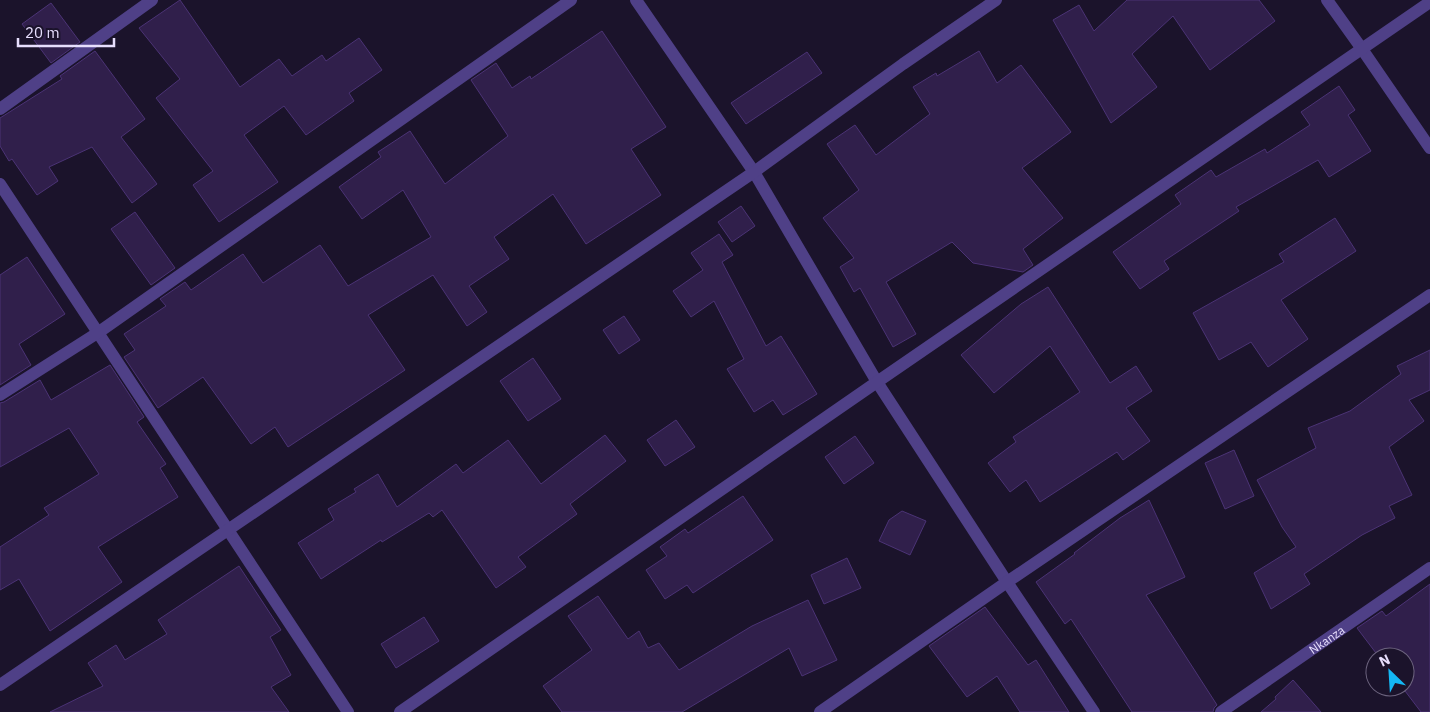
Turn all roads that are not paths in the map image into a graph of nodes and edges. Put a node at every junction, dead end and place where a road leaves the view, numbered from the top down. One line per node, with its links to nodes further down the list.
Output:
1 (152, 0): 8 (street)
2 (571, 0): 13 (street)
3 (636, 0): 10 (street)
4 (996, 0): 10 (street)
5 (1327, 0): 7 (street)
6 (1430, 2): 7 (street)
7 (1362, 49): 9 (street); 14 (street)
8 (0, 109)
9 (1430, 148)
10 (754, 172): 14 (street); 16 (street)
11 (0, 184): 13 (street)
12 (1430, 295): 18 (street)
13 (99, 332): 15 (street); 16 (street)
14 (877, 382): 18 (street); 22 (street)
15 (0, 395)
16 (228, 531): 20 (street); 21 (street)
17 (1430, 568): 25 (street, Nkanza)
18 (1007, 582): 23 (street); 24 (street)
19 (0, 669): 20 (street)
20 (3, 683)
21 (348, 712)
22 (400, 712)
23 (820, 712)
24 (1094, 712)
25 (1221, 712)

